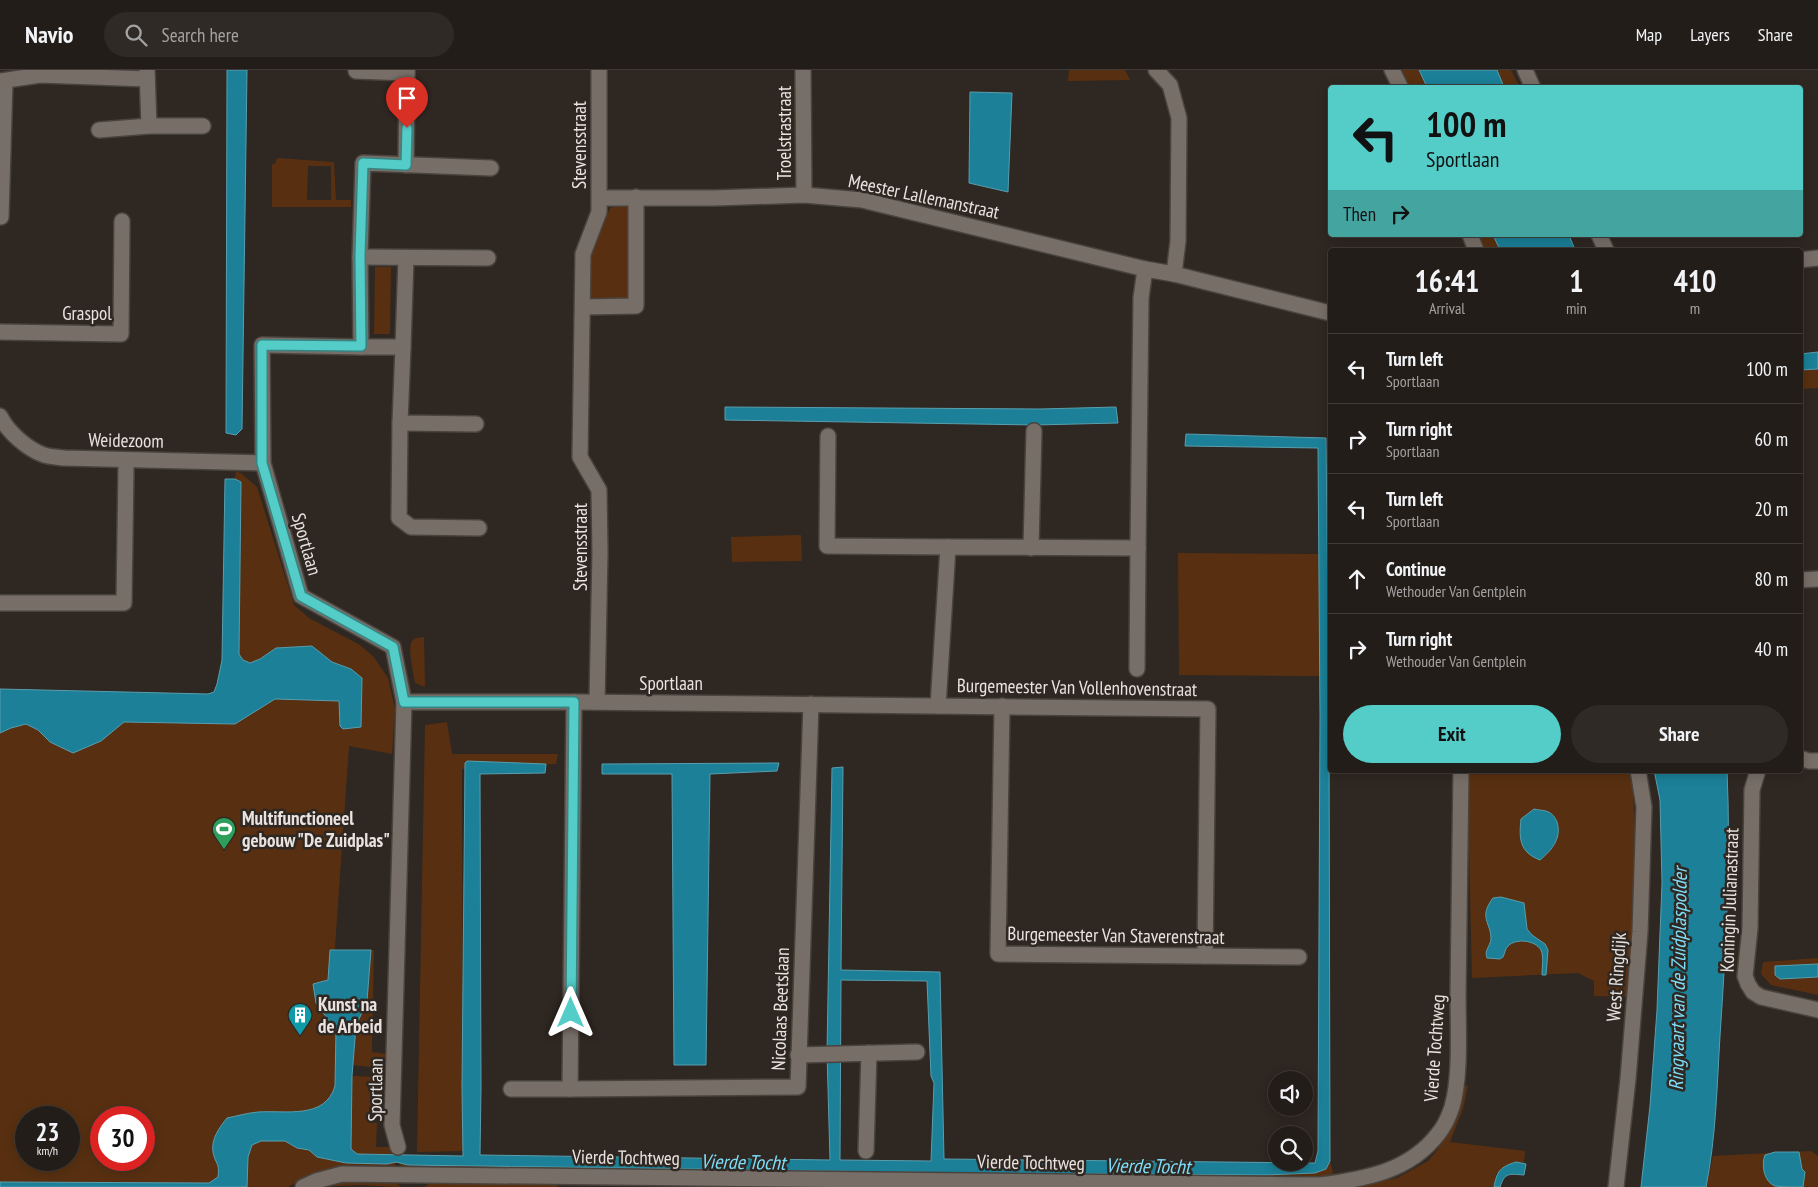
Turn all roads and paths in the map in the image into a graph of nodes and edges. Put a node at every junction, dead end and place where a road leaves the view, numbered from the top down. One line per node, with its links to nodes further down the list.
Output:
1 (356, 70): 7 (street)
2 (599, 70): 19 (street, Stevensstraat)
3 (803, 70): 17 (street, Troelstrastraat)
4 (1156, 70): 28 (street)
5 (1392, 70): 10 (street)
6 (1525, 70): 11 (street)
7 (407, 72): 15 (street)
8 (147, 74): 9 (street); 12 (street)
9 (2, 81): 20 (street)
10 (1400, 85)
11 (1532, 85)
12 (149, 126): 13 (street); 14 (street)
13 (202, 126)
14 (99, 130)
15 (406, 165): 16 (street); 22 (street)
16 (491, 168)
17 (804, 195): 18 (street, Meester Lallemanstraat); 27 (street, Meester Lallemanstraat)
18 (636, 197): 19 (street, Meester Lallemanstraat); 29 (street)
19 (600, 198): 29 (street, Stevensstraat)
20 (1, 217)
21 (122, 221): 31 (street, Graspol)
22 (360, 256): 23 (street); 32 (street)
23 (406, 258): 24 (street); 33 (street)
24 (488, 258)
25 (1818, 258): 26 (street)
26 (1803, 260)
27 (1145, 269): 28 (street, Meester Lallemanstraat); 44 (street)
28 (1174, 274): 30 (street, Meester Lallemanstraat)
29 (583, 307): 51 (street, Stevensstraat)
30 (1328, 312)
31 (0, 332)
32 (361, 346): 33 (street); 39 (street, Sportlaan)
33 (403, 347): 35 (street)
34 (1, 419): 39 (street, Weidezoom)
35 (400, 423): 36 (street); 41 (street)
36 (476, 424)
37 (1034, 431): 43 (street)
38 (828, 436): 42 (street)
39 (262, 463): 49 (street, Sportlaan)
40 (126, 468): 47 (street, Weidezoom)
41 (479, 528)
42 (948, 547): 43 (street); 53 (street)
43 (1031, 548): 44 (street)
44 (1138, 548): 48 (street)
45 (1818, 579): 46 (street)
46 (1803, 580)
47 (0, 603)
48 (1137, 669)
49 (404, 702): 50 (street, Sportlaan); 68 (street, Sportlaan)
50 (574, 702): 51 (street, Sportlaan); 67 (street)
51 (597, 702): 52 (street, Sportlaan)
52 (811, 704): 53 (street, Sportlaan); 65 (street, Nicolaas Beetslaan)
53 (938, 706): 54 (street, Burgemeester Van Vollenhovenstraat)
54 (1002, 706): 60 (street, Burgemeester Van Vollenhovenstraat); 60 (street, Burgemeester Van Staverenstraat)
55 (1803, 759): 56 (street)
56 (1818, 760)
57 (1461, 773): 70 (street, Vierde Tochtweg)
58 (1638, 773): 71 (street, West Ringdijk)
59 (1757, 773): 62 (street, Koningin Julianastraat)
60 (1204, 956): 61 (street, Burgemeester Van Staverenstraat)
61 (1300, 957)
62 (1818, 1010)
63 (916, 1052): 64 (street)
64 (869, 1053): 65 (street); 69 (street)
65 (798, 1054): 67 (street, Nicolaas Beetslaan)
66 (511, 1089): 67 (street, Nicolaas Beetslaan)
67 (570, 1089)
68 (398, 1147)
69 (866, 1151)
70 (303, 1187)
71 (1616, 1187)

